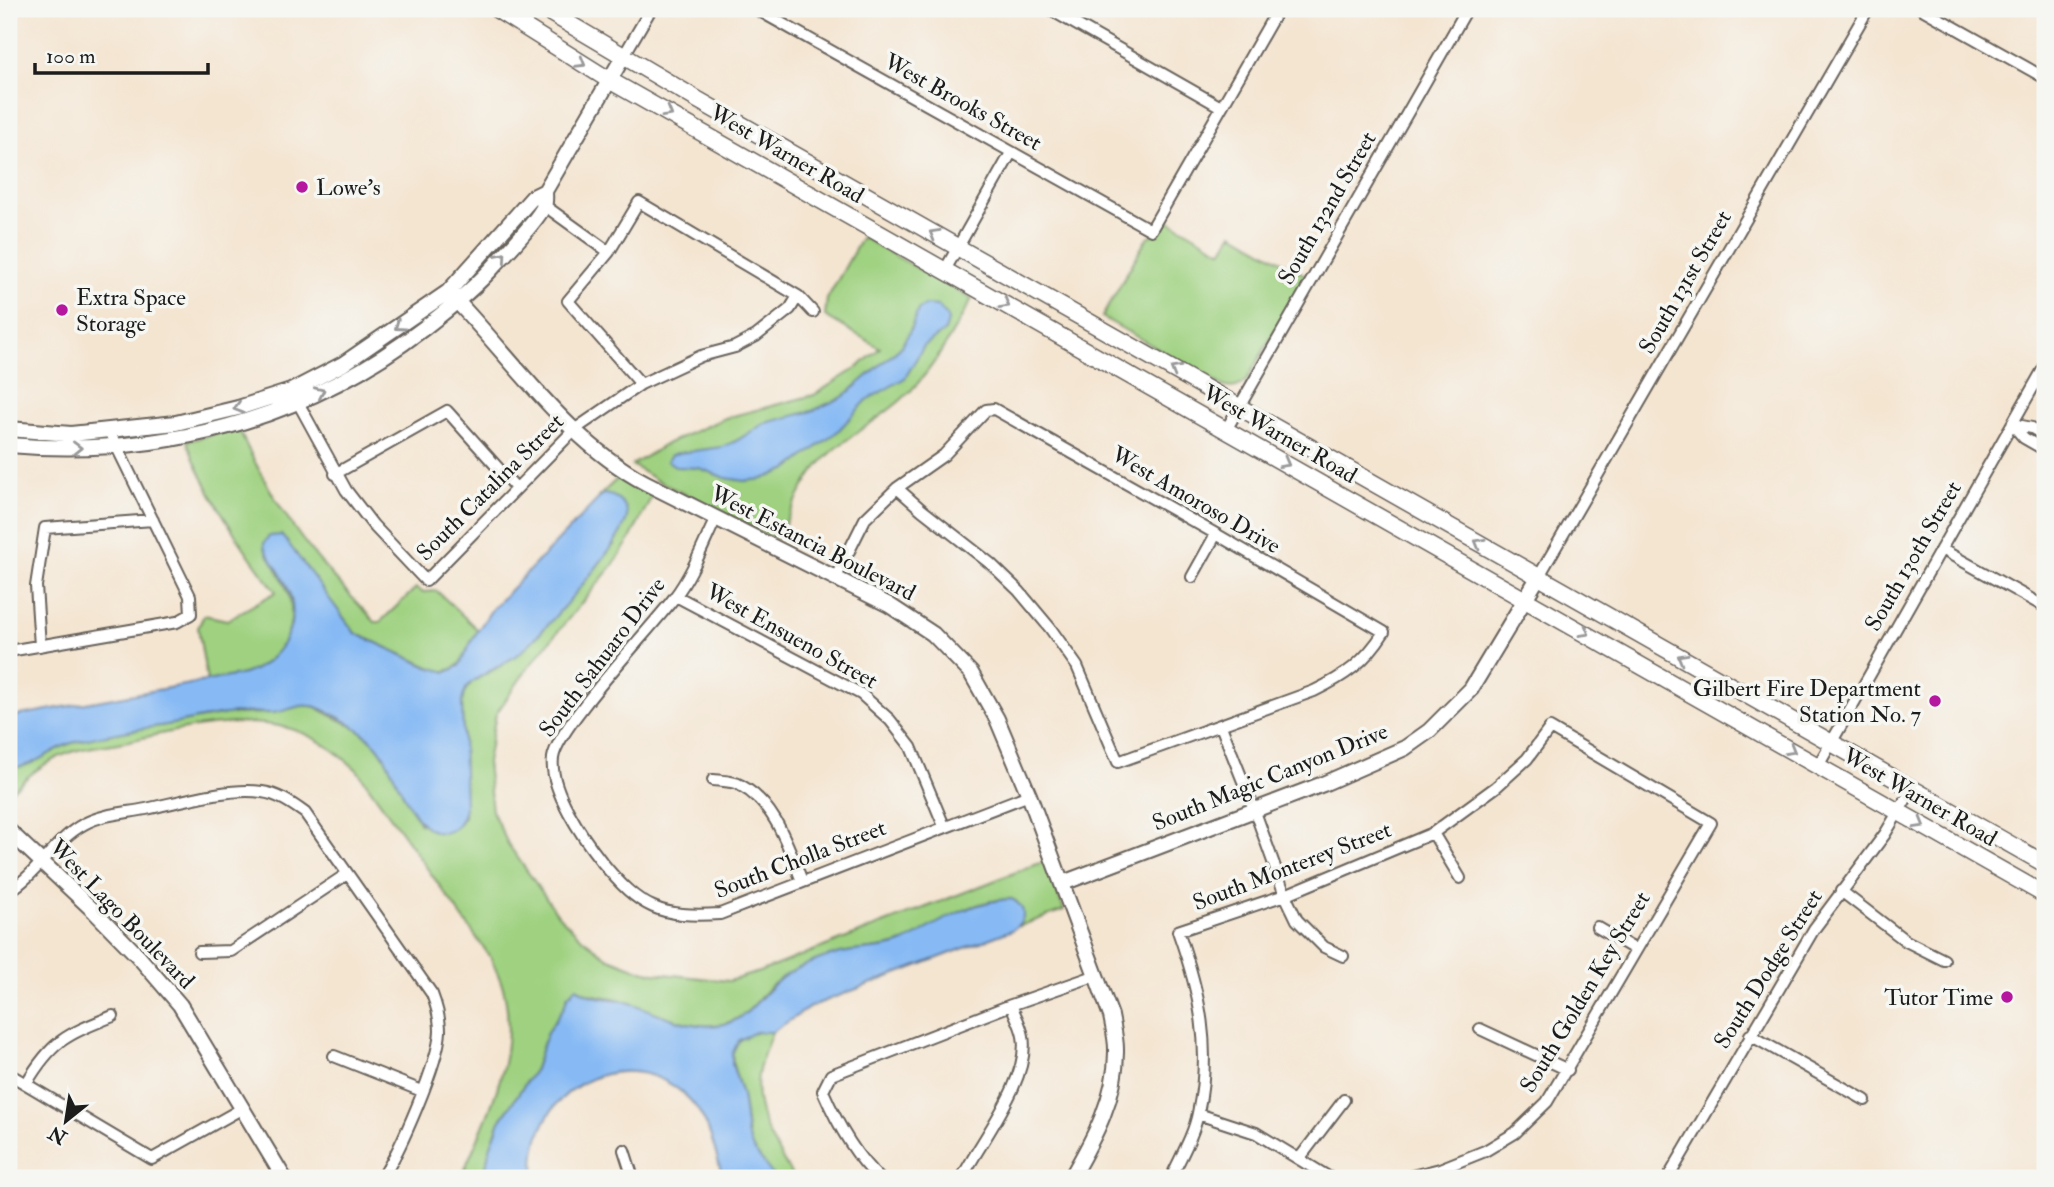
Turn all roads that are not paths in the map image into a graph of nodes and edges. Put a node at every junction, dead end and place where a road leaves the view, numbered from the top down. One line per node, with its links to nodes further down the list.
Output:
1 (496, 9): 12 (main road, West Warner Road, one-way to 12)
2 (544, 9): 10 (main road, West Warner Road)
3 (651, 9): 10 (street)
4 (1049, 9): 13 (street)
5 (1278, 9): 13 (street)
6 (1467, 9): 25 (street, South 132nd Street)
7 (1867, 9): 42 (street, South 131st Street)
8 (1922, 9): 11 (street)
9 (761, 10): 14 (street, West Brooks Street)
10 (623, 57): 12 (street); 16 (main road, West Warner Road, one-way to 10)
11 (2045, 78)
12 (609, 80): 15 (street); 18 (main road, West Warner Road, one-way to 18)
13 (1221, 107): 14 (street, West Brooks Street)
14 (1011, 153): 16 (street)
15 (541, 198): 17 (street); 20 (street)
16 (958, 247): 18 (street); 25 (main road, West Warner Road, one-way to 16)
17 (609, 252): 19 (street); 23 (street)
18 (946, 270): 29 (main road, West Warner Road, one-way to 29)
19 (797, 296): 21 (street); 23 (street, South Catalina Street)
20 (453, 297): 24 (street); 28 (street, West Estancia Boulevard)
21 (813, 312)
22 (2045, 366): 26 (street, South 130th Street)
23 (641, 384): 28 (street, South Catalina Street)
24 (295, 396): 30 (street, one-way to 30); 33 (street); 35 (street)
25 (1238, 406): 29 (street, South 132nd Street); 42 (main road, West Warner Road, one-way to 25)
26 (2012, 425): 31 (street); 34 (street); 41 (street, South 130th Street)
27 (9, 429): 30 (street)
28 (574, 430): 36 (street, South Catalina Street); 38 (street, West Estancia Boulevard)
29 (1226, 430): 46 (main road, West Warner Road, one-way to 46)
30 (109, 431): 33 (street)
31 (2045, 436)
32 (9, 445): 33 (street, one-way to 33)
33 (117, 447): 39 (street)
34 (2045, 450)
35 (335, 474): 36 (street); 36 (street, South Catalina Street)
36 (516, 488)
37 (898, 488): 40 (street, West Amoroso Drive); 43 (street); 50 (street)
38 (716, 518): 43 (street, West Estancia Boulevard); 45 (street, South Sahuaro Drive)
39 (152, 520): 48 (street); 48 (street)
40 (1216, 534): 44 (street); 50 (street, West Amoroso Drive)
41 (1941, 549): 47 (street); 51 (street, South 130th Street)
42 (1539, 576): 46 (street, South Magic Canyon Drive); 51 (main road, West Warner Road, one-way to 42)
43 (836, 577): 56 (street, West Estancia Boulevard)
44 (1192, 578)
45 (676, 596): 54 (street, South Sahuaro Drive); 60 (street, West Ensueno Street)
46 (1525, 598): 52 (main road, West Warner Road, one-way to 52); 57 (street, South Magic Canyon Drive)
47 (2045, 607)
48 (40, 646): 49 (street)
49 (9, 651)
50 (1221, 726): 57 (street)
51 (1831, 743): 52 (street, South 130th Street); 55 (main road, West Warner Road)
52 (1818, 766): 58 (main road, West Warner Road)
53 (713, 780): 67 (street)
54 (556, 785): 67 (street, South Cholla Street)
55 (1912, 789): 58 (street, South Dodge Street); 64 (main road, West Warner Road)
56 (1029, 795): 60 (street, South Cholla Street); 68 (street, West Estancia Boulevard)
57 (1254, 809): 68 (street, South Magic Canyon Drive); 71 (street)
58 (1898, 811): 70 (street, South Dodge Street); 72 (main road, West Warner Road, one-way to 72)
59 (1711, 823): 62 (street, South Monterey Street); 74 (street, South Golden Key Street)
60 (944, 826): 67 (street, South Cholla Street)
61 (9, 831): 63 (street, West Lago Boulevard)
62 (1433, 833): 66 (street); 71 (street, South Monterey Street)
63 (40, 862): 65 (street); 69 (street); 90 (street, West Lago Boulevard)
64 (2045, 864)
65 (347, 874): 75 (street); 87 (street)
66 (1460, 878)
67 (802, 881)
68 (1063, 883): 78 (street, West Estancia Boulevard)
69 (9, 891)
70 (1841, 891): 77 (street); 82 (street, South Dodge Street)
71 (1285, 895): 76 (street); 91 (street, South Monterey Street)
72 (2045, 895)
73 (1597, 927): 74 (street)
74 (1636, 950): 84 (street, South Golden Key Street)
75 (199, 952)
76 (1343, 956)
77 (1944, 960)
78 (1097, 975): 79 (street); 100 (street, West Estancia Boulevard)
79 (1012, 1005): 98 (street); 99 (street)
80 (113, 1016): 86 (street)
81 (1480, 1029): 84 (street)
82 (1750, 1035): 89 (street); 104 (street, South Dodge Street)
83 (334, 1056): 87 (street)
84 (1568, 1070): 94 (street, South Golden Key Street)
85 (9, 1074): 86 (street)
86 (26, 1084): 90 (street)
87 (422, 1091): 96 (street)
88 (1345, 1100): 93 (street)
89 (1865, 1100)
90 (243, 1108): 95 (street, West Lago Boulevard)
91 (1198, 1115): 93 (street); 101 (street, South Monterey Street)
92 (624, 1150): 97 (street)
93 (1299, 1159): 102 (street)
94 (1441, 1174): 103 (street, South Golden Key Street)
95 (284, 1178)
96 (382, 1178)
97 (633, 1178)
98 (879, 1178)
99 (962, 1178)
100 (1071, 1178)
101 (1171, 1178)
102 (1330, 1178)
103 (1404, 1178)
104 (1668, 1178)

